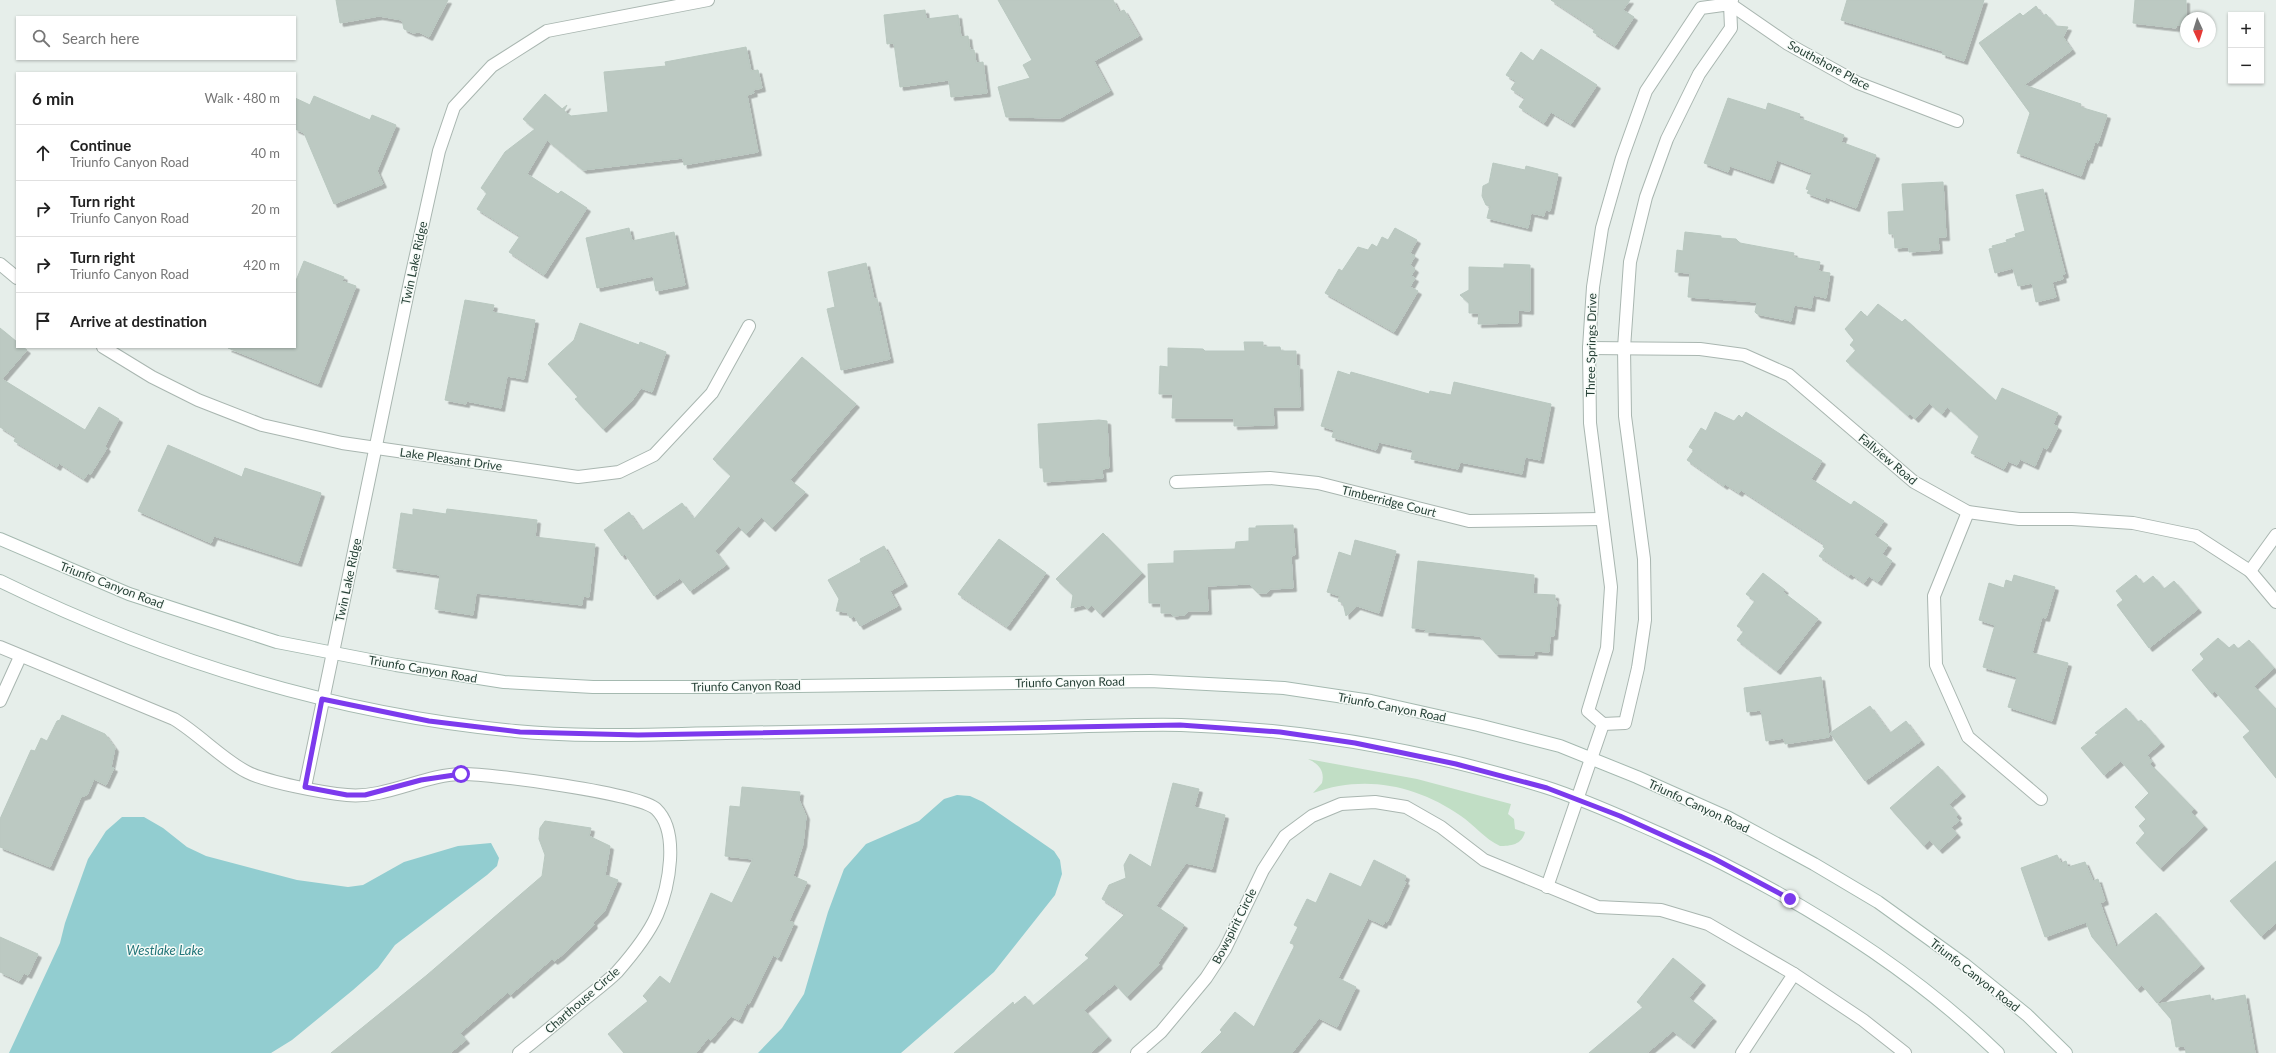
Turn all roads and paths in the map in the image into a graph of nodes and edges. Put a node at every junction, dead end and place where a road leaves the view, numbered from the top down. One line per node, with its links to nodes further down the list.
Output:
1 (708, 0): 10 (street, Twin Lake Ridge)
2 (1731, 2): 3 (street, Southshore Place); 8 (street, Three Springs Drive); 9 (street)
3 (1957, 121)
4 (0, 264): 5 (street)
5 (16, 277)
6 (749, 326): 10 (street, Lake Pleasant Drive)
7 (105, 348): 10 (street, Lake Pleasant Drive)
8 (1589, 348): 9 (street, Fallview Road); 13 (street, Three Springs Drive)
9 (1624, 348): 12 (street, Fallview Road); 24 (street)
10 (376, 448): 20 (street, Twin Lake Ridge)
11 (1176, 482): 13 (street, Timberridge Court)
12 (1968, 512): 16 (street, Fallview Road); 28 (street)
13 (1601, 519): 24 (street, Three Springs Drive)
14 (2276, 535): 16 (street)
15 (0, 539): 20 (street, Triunfo Canyon Road)
16 (2250, 571): 18 (street, Fallview Road)
17 (0, 581): 22 (street)
18 (2276, 602)
19 (0, 647): 21 (street)
20 (332, 653): 22 (street, Twin Lake Ridge); 25 (street, Triunfo Canyon Road)
21 (20, 656): 23 (street); 26 (street)
22 (322, 699): 26 (street); 27 (street)
23 (0, 701)
24 (1603, 724): 25 (street)
25 (1591, 759): 27 (street); 36 (street, Triunfo Canyon Road)
26 (305, 787): 31 (street, Charthouse Circle)
27 (1578, 799): 29 (street); 35 (street)
28 (2041, 799)
29 (1547, 887): 30 (street); 32 (street, Bowspirit Circle)
30 (1794, 974): 33 (street); 34 (street)
31 (519, 1053)
32 (1137, 1053)
33 (1742, 1053)
34 (1905, 1053)
35 (1998, 1053)
36 (2066, 1053)

